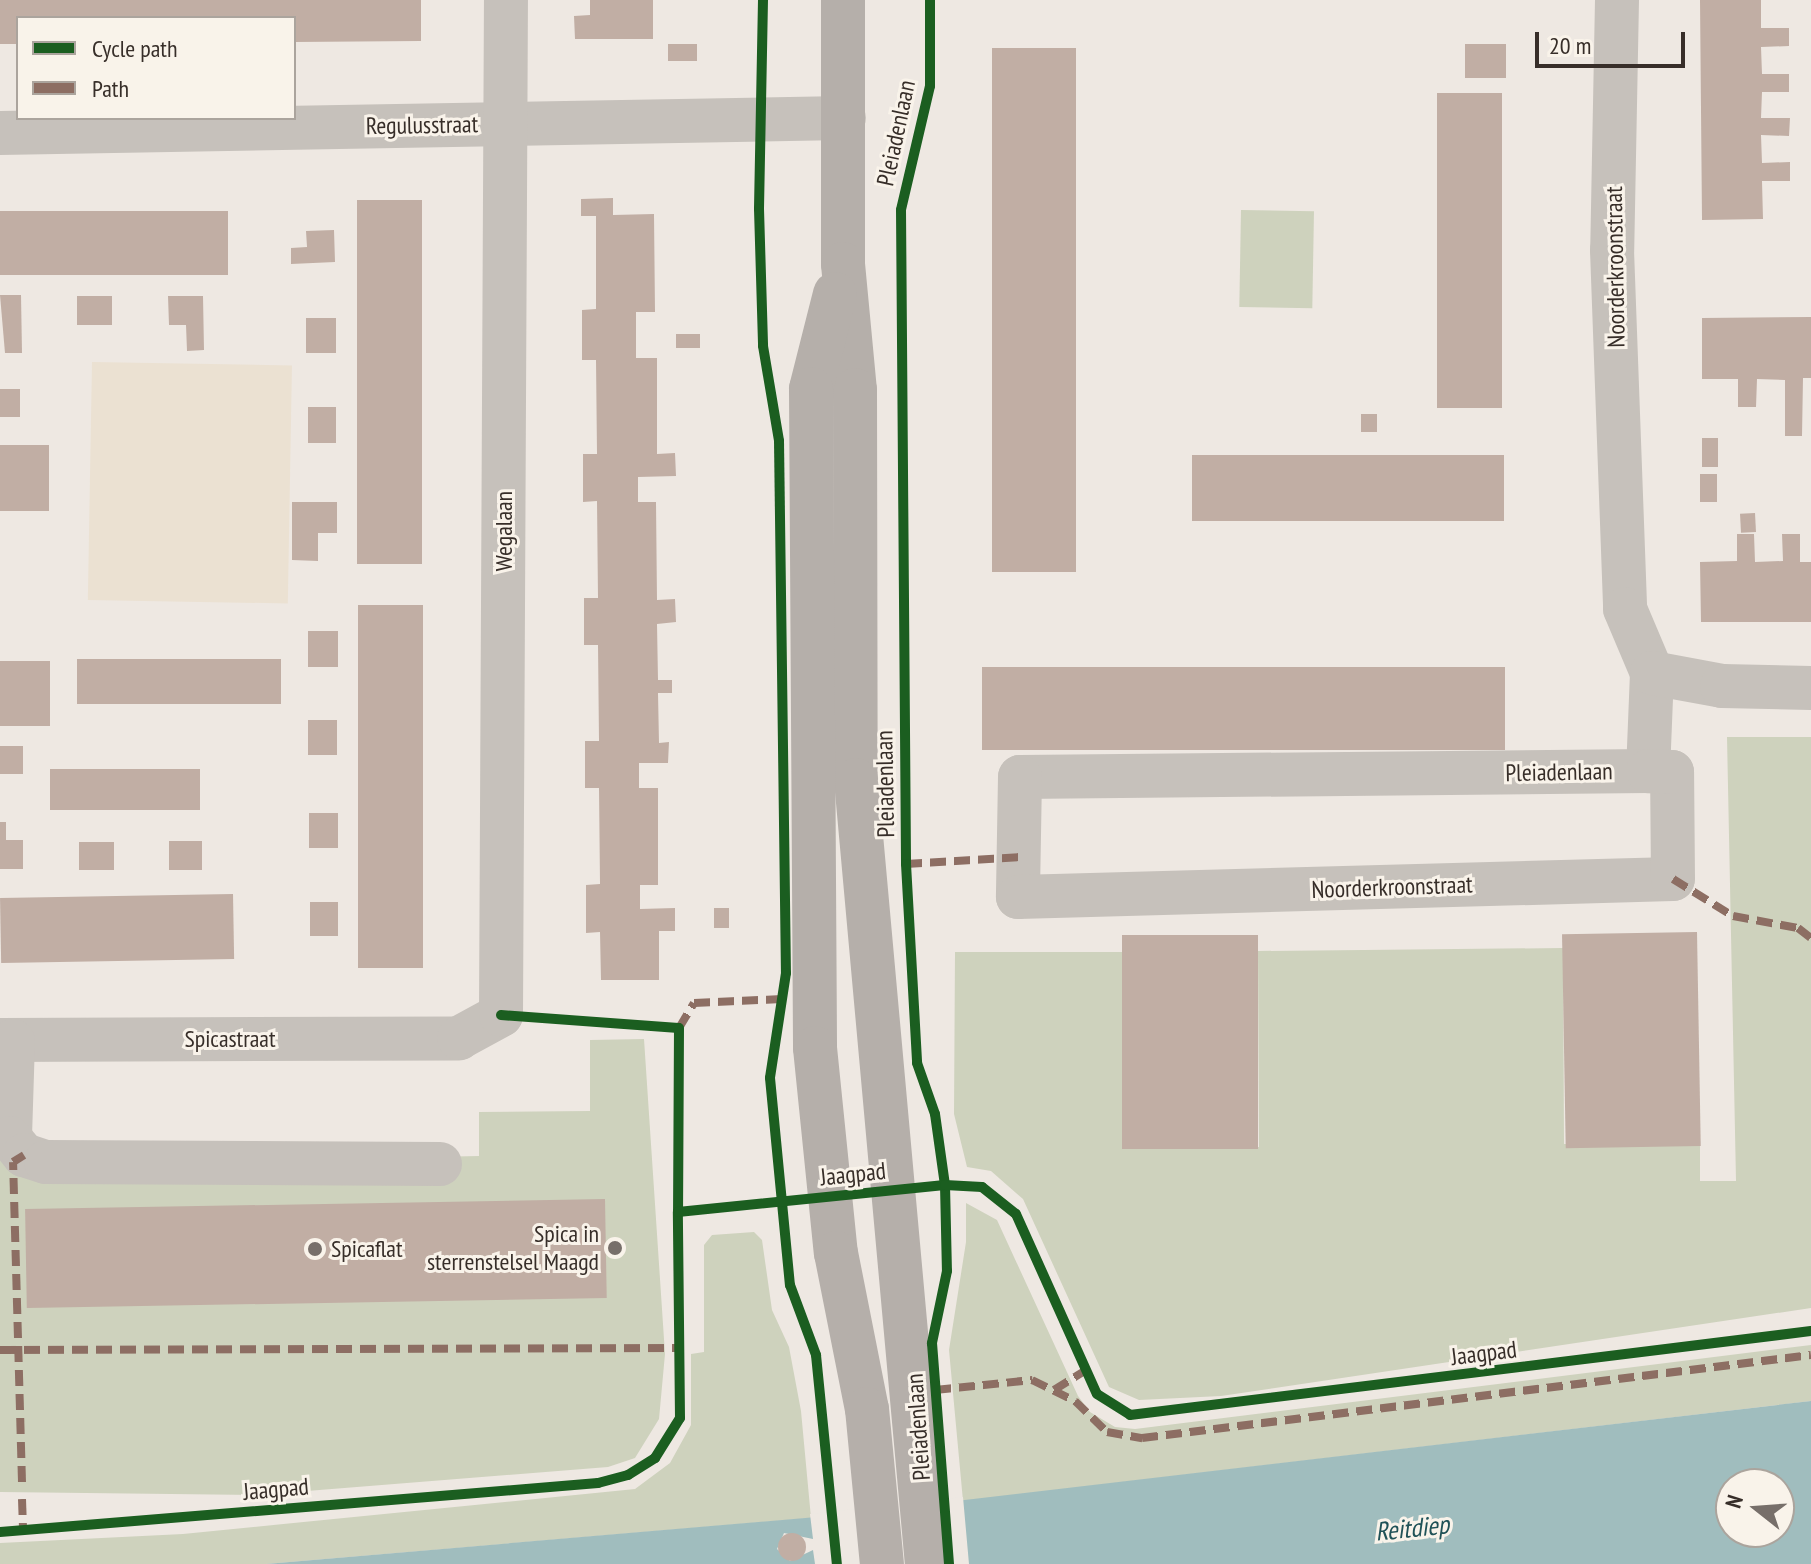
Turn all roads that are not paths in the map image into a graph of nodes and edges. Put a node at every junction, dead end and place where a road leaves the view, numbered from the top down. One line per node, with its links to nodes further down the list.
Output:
1 (506, 0): 5 (street, Wegalaan)
2 (843, 0): 4 (main road, Pleiadenlaan)
3 (1617, 0): 8 (street, Noorderkroonstraat)
4 (844, 118): 5 (street, Regulusstraat); 7 (main road, Pleiadenlaan)
5 (507, 123): 6 (street, Regulusstraat); 12 (street, Wegalaan)
6 (0, 133)
7 (843, 264): 15 (main road, Pleiadenlaan); 16 (main road, Pleiadenlaan)
8 (1652, 673): 9 (street); 10 (street, Pleiadenlaan)
9 (1811, 688)
10 (1648, 771): 11 (street, Pleiadenlaan); 11 (street, Noorderkroonstraat)
11 (1019, 857)
12 (459, 1038): 13 (street, Spicastraat)
13 (6, 1040): 14 (street)
14 (440, 1164)
15 (882, 1564)
16 (927, 1564)

